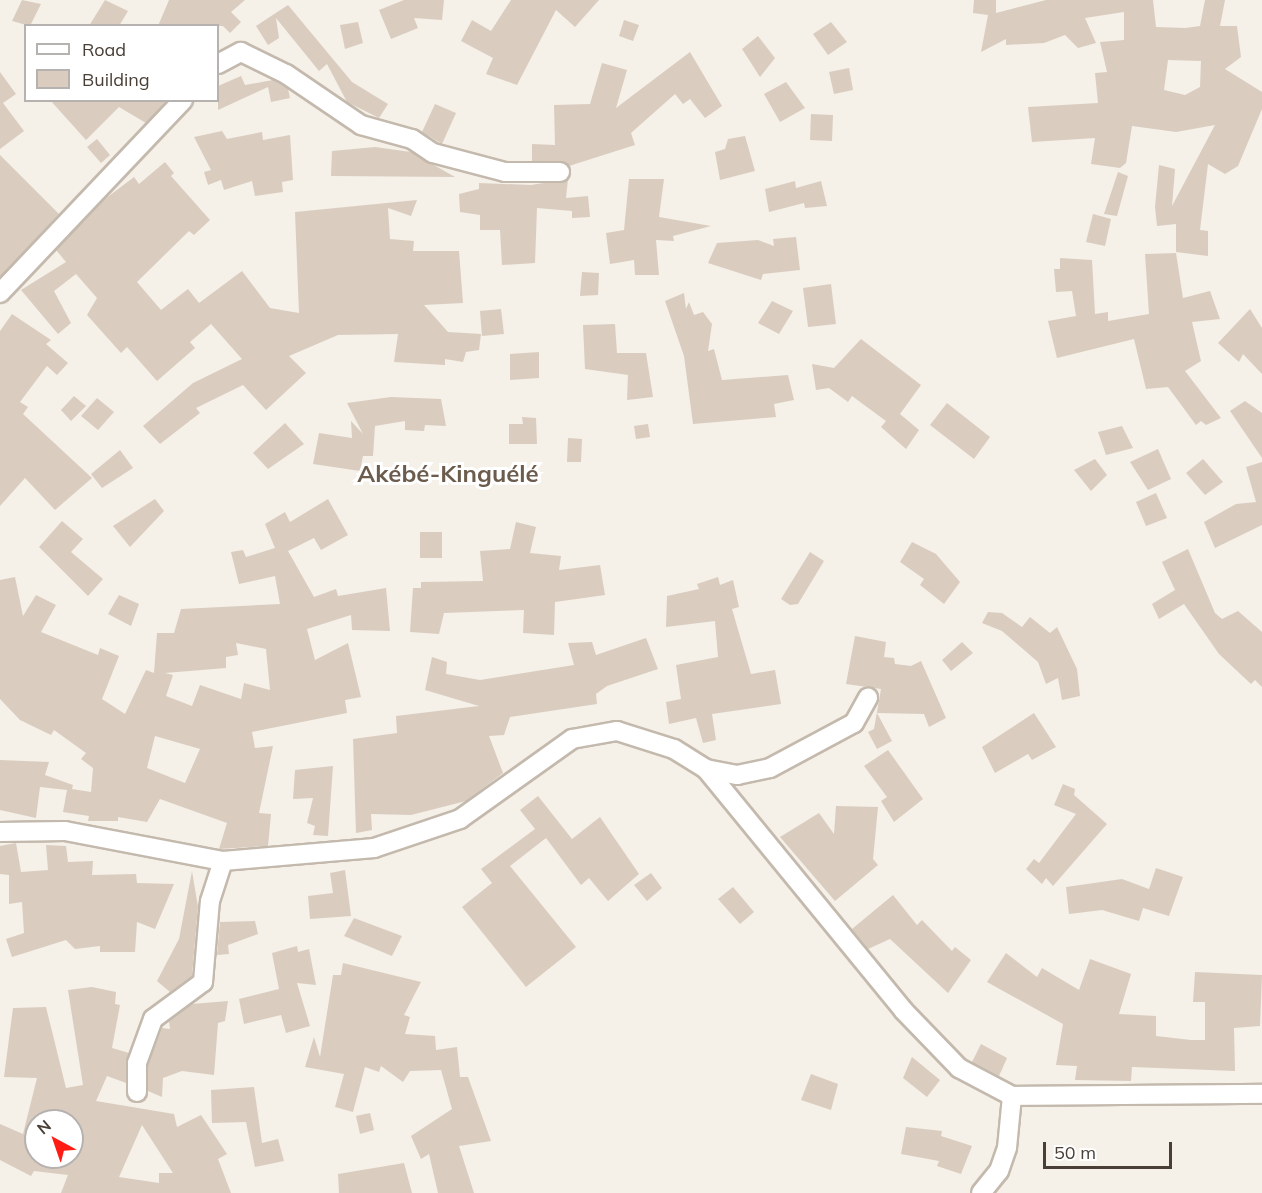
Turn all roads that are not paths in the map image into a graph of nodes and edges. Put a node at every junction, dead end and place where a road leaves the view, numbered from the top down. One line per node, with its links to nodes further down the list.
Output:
1 (219, 64): 3 (street)
2 (181, 102): 4 (street)
3 (560, 172)
4 (0, 293)
5 (868, 698): 6 (street)
6 (706, 769): 8 (street); 11 (street)
7 (0, 832): 8 (street)
8 (223, 861): 9 (street)
9 (137, 1092)
10 (1262, 1094): 11 (street)
11 (1012, 1096): 12 (street)
12 (981, 1193)

